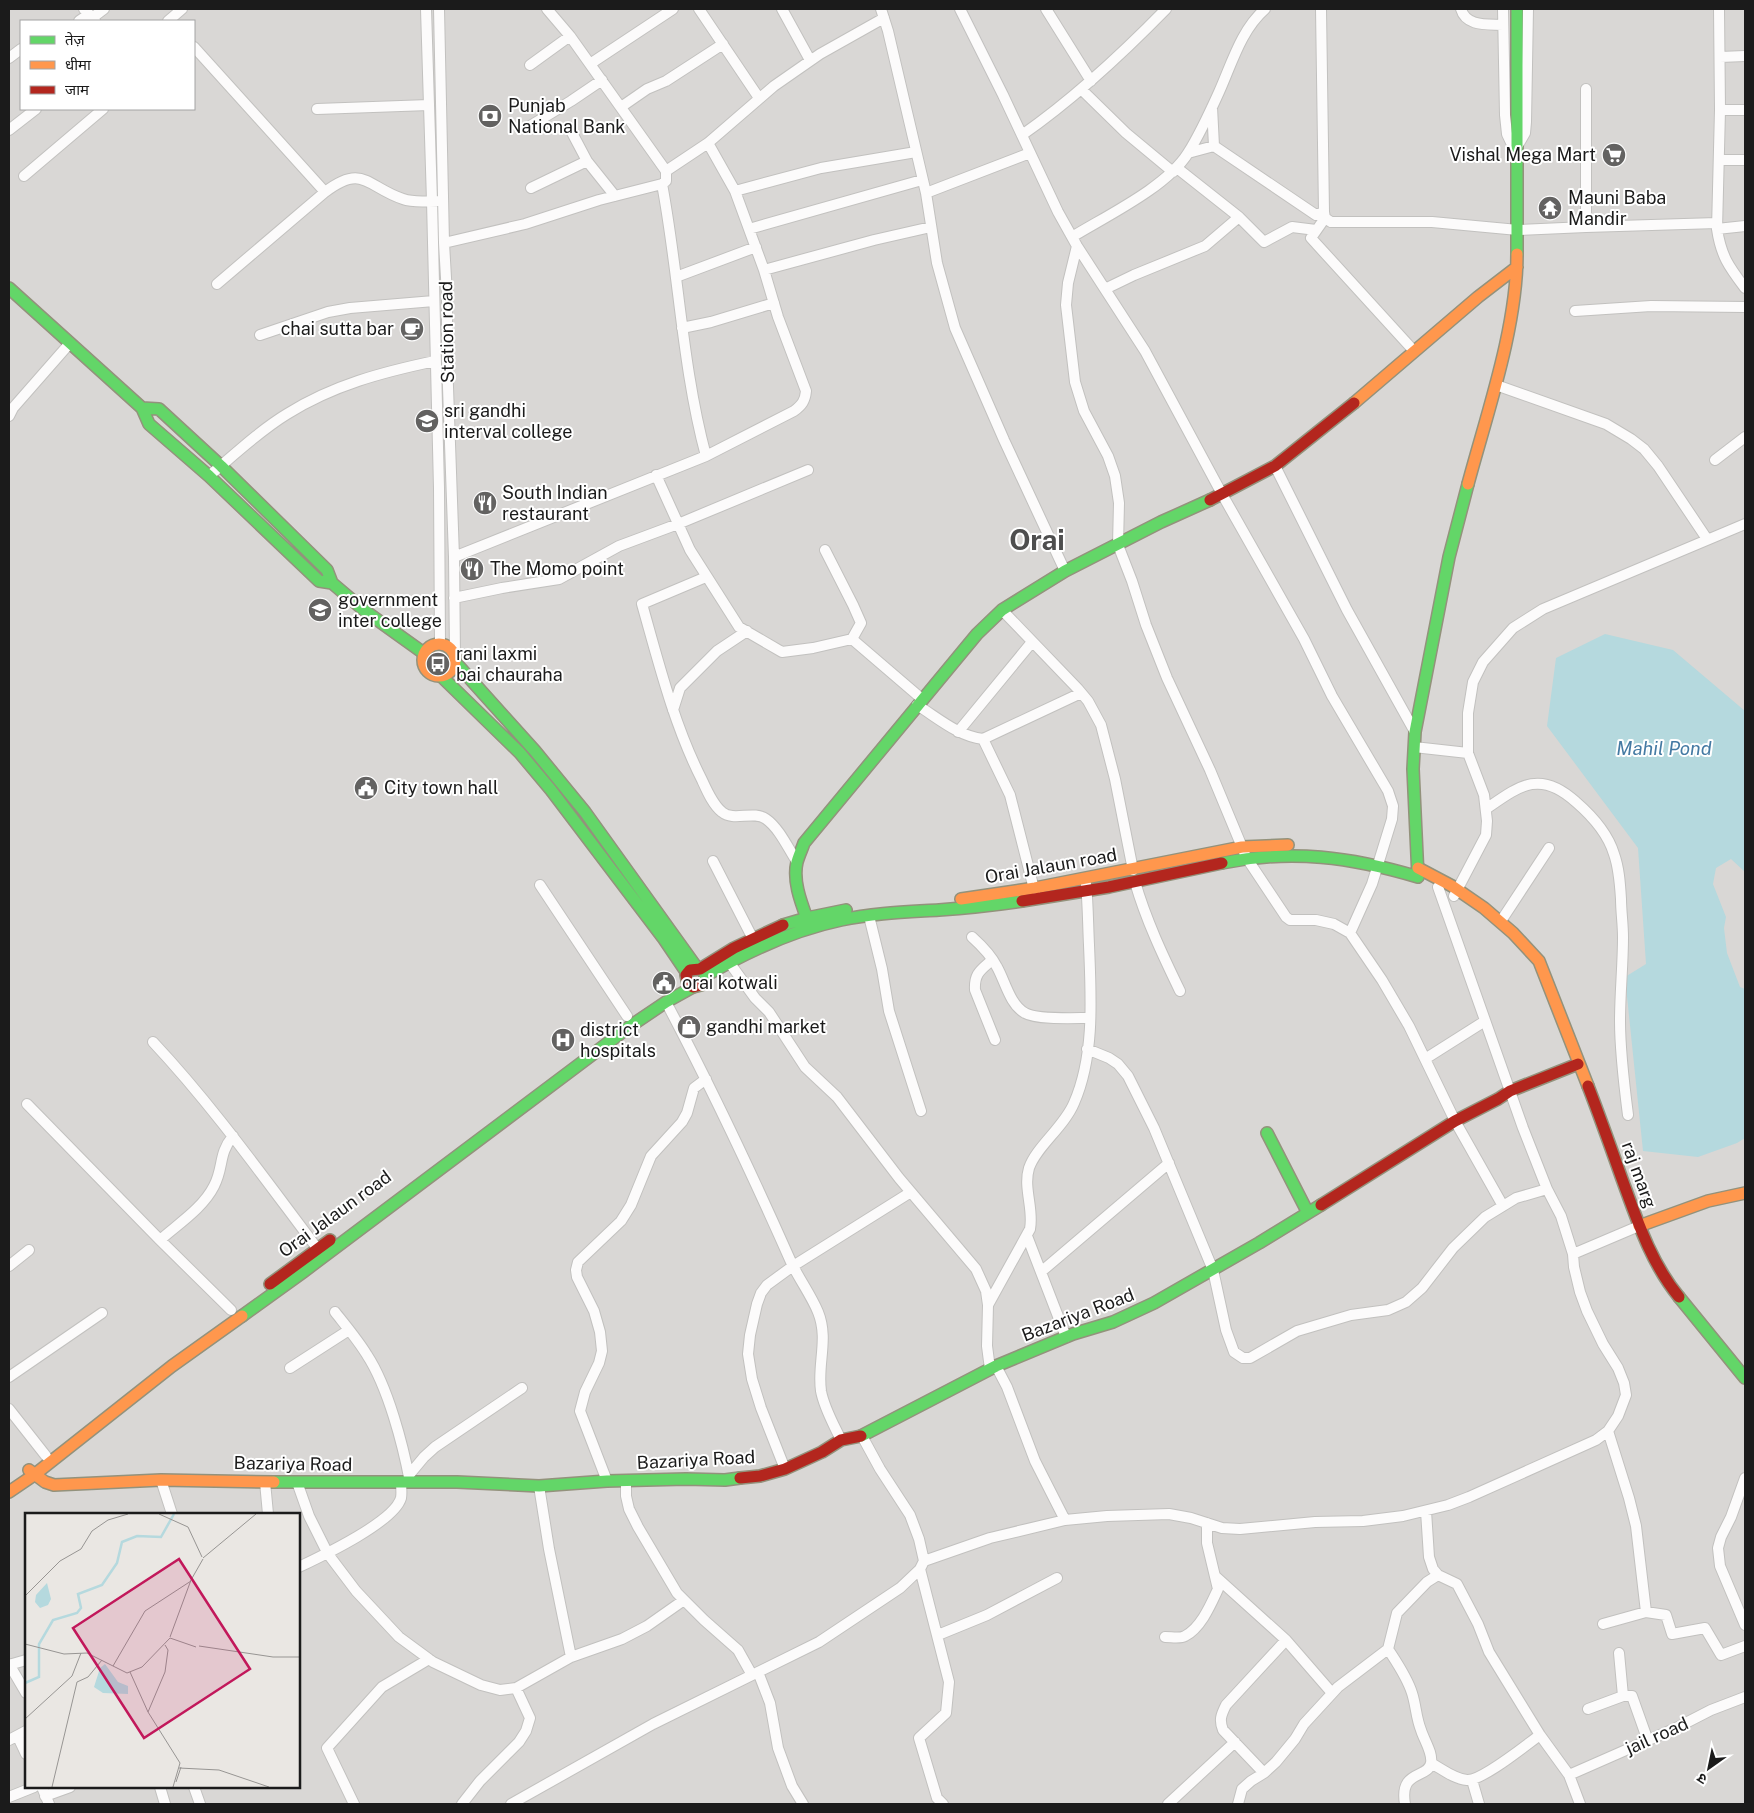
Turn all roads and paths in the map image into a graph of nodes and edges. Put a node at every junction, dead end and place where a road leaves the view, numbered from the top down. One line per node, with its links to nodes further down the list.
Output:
1 (104, 9): 20 (street)
2 (182, 9): 21 (street)
3 (426, 9): 38 (street, Station road)
4 (439, 9): 70 (street, Station road)
5 (562, 9): 18 (street)
6 (673, 9): 31 (street)
7 (699, 9): 24 (street)
8 (782, 9): 30 (street)
9 (960, 9): 49 (street)
10 (1046, 9): 34 (street)
11 (1166, 9): 34 (street)
12 (1265, 9): 39 (street)
13 (1320, 9): 71 (street)
14 (1461, 9): 22 (street)
15 (1503, 9): 22 (street)
16 (1521, 9): 52 (street)
17 (1719, 9): 28 (street)
18 (550, 12): 23 (street)
19 (883, 13): 30 (street); 53 (street)
20 (90, 16)
21 (171, 20)
22 (1503, 25): 52 (street)
23 (570, 36): 31 (street); 32 (street)
24 (723, 44): 37 (street); 40 (street)
25 (195, 48): 66 (street)
26 (20, 50): 29 (street)
27 (1745, 56): 28 (street)
28 (1720, 57): 44 (street)
29 (9, 58)
30 (810, 60): 37 (street)
31 (590, 64): 33 (street)
32 (530, 65)
33 (602, 80): 40 (street); 46 (street)
34 (1091, 81): 35 (street)
35 (1081, 89): 49 (street); 59 (street)
36 (1586, 89): 73 (street)
37 (759, 98): 50 (street)
38 (429, 105): 41 (street); 69 (street, Station road)
39 (1212, 106): 51 (street); 55 (street)
40 (621, 107): 60 (street)
41 (317, 109)
42 (35, 110): 48 (street)
43 (102, 110): 61 (street)
44 (1720, 110): 45 (street); 56 (street)
45 (1745, 110)
46 (530, 126)
47 (569, 127): 58 (street)
48 (9, 130)
49 (1022, 136): 54 (street)
50 (708, 144): 60 (street); 65 (street)
51 (1214, 146): 55 (street); 71 (street)
52 (1518, 150): 79 (street)
53 (916, 152): 62 (street); 65 (street)
54 (1030, 153): 67 (street); 80 (street)
55 (1188, 153): 59 (street)
56 (1719, 160): 57 (street); 74 (street)
57 (1745, 160)
58 (587, 161): 64 (street); 68 (street)
59 (1175, 170): 72 (street); 80 (street)
60 (666, 172): 63 (street)
61 (24, 176)
62 (922, 180): 67 (street); 77 (street)
63 (662, 184): 68 (street); 86 (street)
64 (531, 188)
65 (735, 191): 77 (street)
66 (325, 192): 69 (street); 87 (street)
67 (926, 193): 76 (street)
68 (615, 196): 81 (street)
69 (432, 201): 70 (street); 91 (street, Station road)
70 (444, 201): 81 (street, Station road)
71 (1324, 215): 78 (street); 79 (street)
72 (1238, 217): 78 (street); 90 (street)
73 (1586, 226): 74 (street); 79 (street)
74 (1717, 226): 75 (street); 89 (street)
75 (1745, 226)
76 (931, 227): 85 (street); 118 (street)
77 (749, 229): 83 (street)
78 (1316, 230): 98 (street)
79 (1518, 230): 84 (street)
80 (1072, 237): 82 (street)
81 (444, 244): 117 (street, Station road)
82 (1077, 246): 90 (street); 115 (street)
83 (756, 247): 85 (street); 86 (street)
84 (1517, 267): 98 (street); 100 (street)
85 (764, 270): 92 (street)
86 (676, 277): 95 (street)
87 (217, 284)
88 (9, 288): 97 (street)
89 (1745, 288)
90 (1105, 289): 111 (street)
91 (434, 301): 96 (street); 99 (street, Station road)
92 (774, 303): 95 (street); 104 (street)
93 (1745, 307): 94 (street)
94 (1575, 310)
95 (682, 328): 104 (street)
96 (260, 335)
97 (70, 343): 101 (street); 102 (street)
98 (1414, 352): 107 (street)
99 (435, 361): 106 (street); 126 (street, Station road)
100 (1496, 385): 114 (street); 134 (street)
101 (142, 408): 106 (street); 110 (street)
102 (9, 416)
103 (1745, 438): 105 (street)
104 (706, 456): 109 (street)
105 (1715, 460)
106 (221, 466): 110 (street); 120 (street)
107 (1275, 466): 111 (street); 134 (street)
108 (808, 470): 112 (street)
109 (656, 475): 112 (street); 117 (street)
110 (209, 476): 120 (street)
111 (1222, 494): 115 (street); 141 (street)
112 (678, 524): 119 (street); 121 (street)
113 (1745, 524): 114 (street)
114 (1707, 539): 137 (street)
115 (1118, 545): 118 (street); 140 (street)
116 (824, 550): 124 (street)
117 (454, 557): 121 (street, Station road)
118 (1065, 571): 122 (street)
119 (706, 577): 123 (street); 132 (street)
120 (332, 583): 127 (street)
121 (454, 598): 128 (street, Station road)
122 (1002, 610): 125 (street); 131 (street)
123 (747, 632): 124 (street); 132 (street)
124 (852, 639): 131 (street)
125 (1032, 642): 130 (street); 133 (street)
126 (440, 644): 127 (street); 128 (street)
127 (425, 654): 129 (street)
128 (455, 659): 129 (street); 162 (street)
129 (442, 676): 162 (street)
130 (1081, 693): 135 (street); 144 (street)
131 (919, 702): 133 (street); 143 (street)
132 (673, 711): 143 (street)
133 (958, 732): 135 (street)
134 (1415, 732): 136 (street)
135 (983, 739): 151 (street)
136 (1414, 747): 137 (street); 145 (street)
137 (1468, 753): 138 (street)
138 (1486, 809): 150 (street); 177 (street)
139 (1549, 848): 154 (street)
140 (1244, 852): 141 (street, Orai Jalaun road); 144 (street, Orai Jalaun road); 146 (street, Orai Jalaun road); 156 (street)
141 (1380, 860): 145 (street, Orai Jalaun road); 156 (street)
142 (713, 861): 157 (street)
143 (797, 862): 155 (street)
144 (1133, 870): 148 (street, Orai Jalaun road)
145 (1418, 872): 149 (street); 150 (street)
146 (1135, 882): 148 (street, Orai Jalaun road); 163 (street)
147 (540, 885): 165 (street)
148 (1086, 885): 151 (street, Orai Jalaun road); 166 (street)
149 (1438, 887): 150 (street); 167 (street)
150 (1456, 892): 154 (street); 160 (street)
151 (1035, 894): 152 (street, Orai Jalaun road)
152 (954, 904): 153 (street, Orai Jalaun road); 155 (street, Orai Jalaun road)
153 (869, 916): 155 (street, Orai Jalaun road); 176 (street)
154 (1501, 922): 160 (street)
155 (809, 923): 157 (street, Orai Jalaun road); 161 (street, Orai Jalaun road)
156 (1350, 932): 171 (street)
157 (752, 937): 162 (street, Orai Jalaun road)
158 (972, 937): 159 (street)
159 (992, 960): 166 (street); 168 (street)
160 (1538, 961): 172 (street, raj marg)
161 (729, 962): 162 (street, Orai Jalaun road); 183 (street)
162 (695, 975): 164 (street); 165 (street, Orai Jalaun road)
163 (1180, 991)
164 (666, 1002): 173 (street); 214 (street)
165 (627, 1016): 190 (street, Orai Jalaun road)
166 (1090, 1018): 170 (street)
167 (1485, 1021): 171 (street); 174 (street)
168 (995, 1040)
169 (153, 1042): 180 (street)
170 (1087, 1049): 181 (street); 188 (street)
171 (1425, 1059): 178 (street)
172 (1578, 1064): 174 (street, Bazariya Road); 187 (street, raj marg)
173 (706, 1079): 194 (street); 218 (street)
174 (1510, 1091): 178 (street, Bazariya Road); 182 (street)
175 (27, 1104): 189 (street)
176 (921, 1111)
177 (1628, 1115)
178 (1455, 1121): 185 (street); 186 (street, Bazariya Road)
179 (1267, 1133): 186 (street)
180 (233, 1136): 189 (street); 190 (street)
181 (1169, 1163): 195 (street); 196 (street)
182 (1547, 1189): 185 (street); 192 (street)
183 (911, 1192): 194 (street); 197 (street)
184 (1745, 1193): 187 (street)
185 (1503, 1206): 195 (street)
186 (1308, 1213): 195 (street, Bazariya Road)
187 (1639, 1226): 192 (street); 205 (street, raj marg)
188 (1027, 1236): 196 (street); 197 (street)
189 (160, 1240): 198 (street)
190 (317, 1248): 198 (street, Orai Jalaun road)
191 (29, 1250): 193 (street)
192 (1572, 1254): 209 (street)
193 (9, 1266)
194 (793, 1266): 211 (street); 213 (street)
195 (1213, 1270): 202 (street, Bazariya Road)
196 (1042, 1271): 202 (street)
197 (988, 1305): 204 (street)
198 (231, 1310): 212 (street, Orai Jalaun road)
199 (335, 1312): 201 (street)
200 (102, 1313): 206 (street)
201 (348, 1330): 203 (street); 217 (street)
202 (1066, 1337): 204 (street, Bazariya Road)
203 (290, 1368)
204 (993, 1368): 210 (street, Bazariya Road); 228 (street)
205 (1744, 1372)
206 (9, 1377)
207 (522, 1388): 217 (street)
208 (9, 1409): 212 (street)
209 (1608, 1431): 225 (street); 237 (street)
210 (862, 1436): 211 (street, Bazariya Road); 231 (street)
211 (841, 1440): 213 (street, Bazariya Road)
212 (46, 1456): 214 (street, Orai Jalaun road)
213 (786, 1469): 219 (street, Bazariya Road)
214 (32, 1472): 216 (street, Bazariya Road); 222 (street, Orai Jalaun road); 224 (street)
215 (1745, 1478): 239 (street)
216 (161, 1480): 220 (street, Bazariya Road); 226 (street)
217 (406, 1480): 221 (street, Bazariya Road); 223 (street, Bazariya Road); 230 (street)
218 (607, 1481): 219 (street, Bazariya Road); 223 (street, Bazariya Road)
219 (626, 1481): 236 (street)
220 (264, 1482): 221 (street, Bazariya Road); 227 (street)
221 (297, 1482): 230 (street)
222 (9, 1484)
223 (539, 1486): 246 (street)
224 (9, 1492)
225 (1426, 1511): 229 (street); 233 (street)
226 (172, 1513)
227 (268, 1513)
228 (1065, 1520): 229 (street); 231 (street)
229 (1207, 1523): 234 (street)
230 (328, 1554): 232 (street); 247 (street)
231 (922, 1565): 240 (street); 250 (street)
232 (300, 1566)
233 (1438, 1575): 244 (street); 257 (street)
234 (1215, 1576): 241 (street); 242 (street)
235 (1057, 1578): 240 (street)
236 (684, 1600): 246 (street); 250 (street)
237 (1646, 1612): 238 (street); 243 (street)
238 (1603, 1624)
239 (1745, 1626)
240 (938, 1635): 278 (street)
241 (1165, 1637)
242 (1286, 1640): 253 (street); 260 (street)
243 (1745, 1646)
244 (1388, 1649): 253 (street); 262 (street)
245 (1619, 1653): 254 (street)
246 (571, 1657): 251 (street)
247 (429, 1659): 251 (street); 274 (street)
248 (25, 1660): 249 (street)
249 (9, 1664): 252 (street)
250 (755, 1674): 276 (street); 277 (street)
251 (516, 1688): 275 (street)
252 (25, 1691)
253 (1332, 1693): 263 (street)
254 (1622, 1696): 256 (street); 259 (street)
255 (1745, 1697): 259 (street, jail road)
256 (1588, 1709)
257 (1540, 1735): 264 (street); 265 (street)
258 (18, 1736): 261 (street)
259 (1648, 1741): 264 (street, jail road)
260 (1235, 1742): 263 (street); 279 (street)
261 (25, 1752)
262 (1431, 1763): 265 (street); 281 (street)
263 (1264, 1774): 280 (street)
264 (1569, 1775): 283 (street)
265 (1472, 1780): 282 (street)
266 (32, 1788): 271 (street)
267 (67, 1788): 270 (street)
268 (160, 1788): 272 (street)
269 (194, 1788): 273 (street)
270 (46, 1796)
271 (9, 1797)
272 (165, 1804)
273 (200, 1804)
274 (354, 1804)
275 (462, 1804)
276 (511, 1804)
277 (803, 1804)
278 (943, 1804)
279 (1168, 1804)
280 (1238, 1804)
281 (1405, 1804)
282 (1479, 1804)
283 (1580, 1804)

